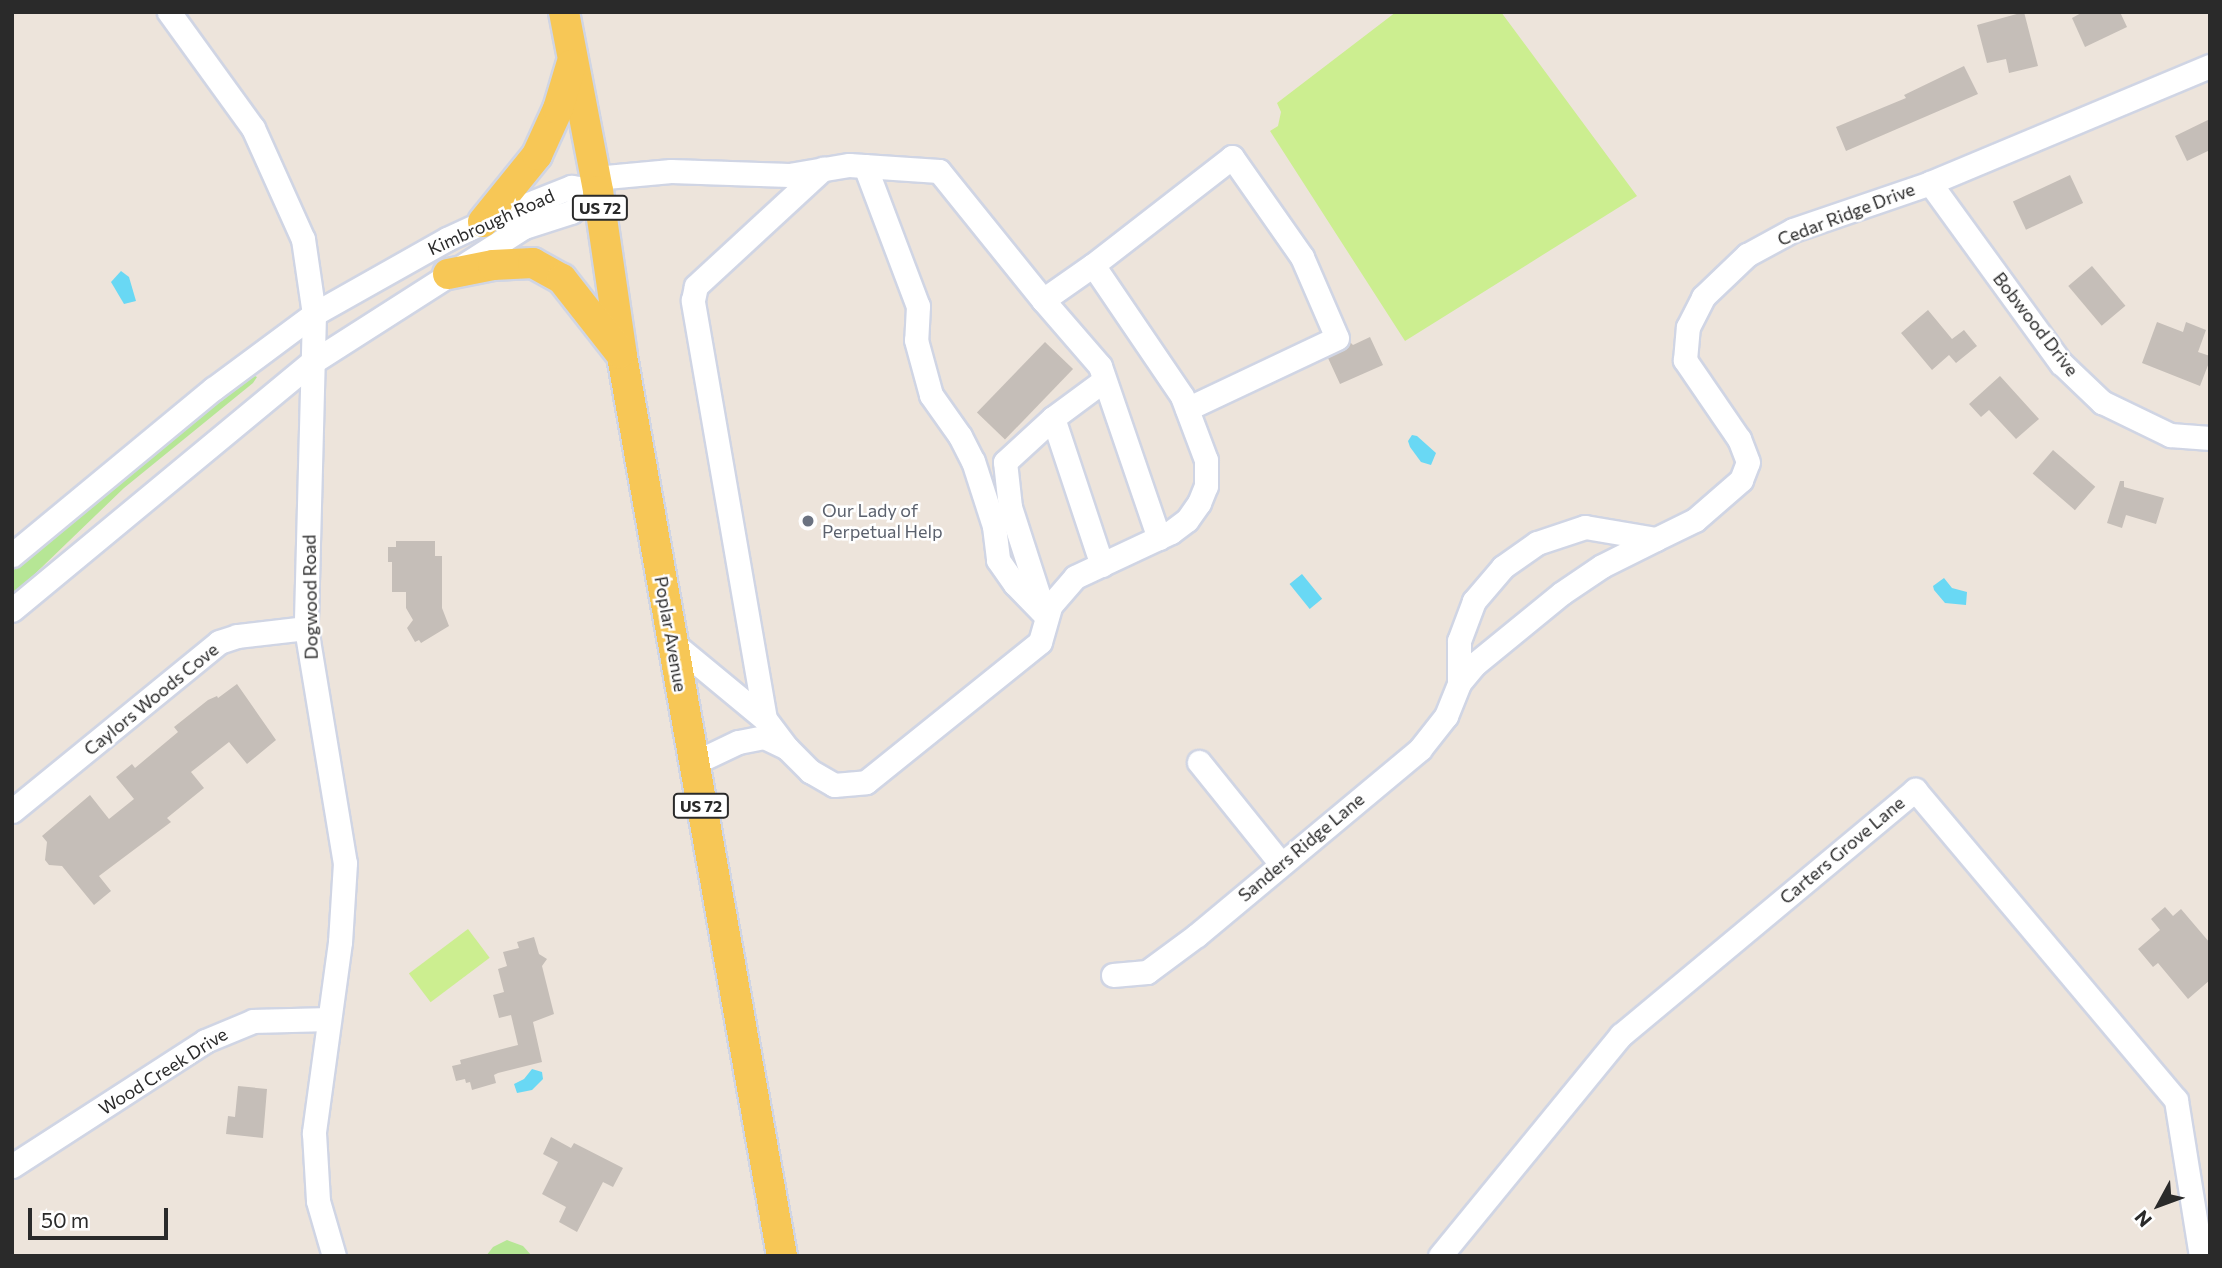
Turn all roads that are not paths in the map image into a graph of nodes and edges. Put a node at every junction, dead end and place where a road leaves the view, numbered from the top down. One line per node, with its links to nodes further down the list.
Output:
1 (564, 12): 3 (main road, Poplar Avenue / US 72)
2 (179, 17): 13 (street, Dogwood Road)
3 (572, 62): 8 (main road, Poplar Avenue / US 72); 9 (main road)
4 (2210, 66): 7 (street, Cedar Ridge Drive)
5 (865, 166): 6 (street); 12 (street); 26 (street)
6 (823, 169): 8 (street); 30 (street)
7 (1930, 183): 19 (street, Bobwood Drive); 20 (street, Cedar Ridge Drive)
8 (597, 184): 9 (street, Kimbrough Road); 11 (street, Kimbrough Road); 14 (main road, Poplar Avenue / US 72)
9 (483, 222): 13 (street, Kimbrough Road)
10 (1093, 265): 12 (street); 17 (street); 17 (street)
11 (448, 274): 14 (main road); 15 (street, Kimbrough Road)
12 (1043, 300): 16 (street)
13 (314, 314): 15 (street, Dogwood Road); 23 (street, Kimbrough Road)
14 (622, 356): 28 (main road, Poplar Avenue / US 72)
15 (311, 363): 25 (street, Kimbrough Road); 27 (street, Dogwood Road)
16 (1103, 381): 18 (street); 21 (street)
17 (1185, 402): 21 (street)
18 (1053, 418): 24 (street); 26 (street)
19 (2210, 438)
20 (1695, 520): 22 (street, Sanders Ridge Lane)
21 (1159, 538): 24 (street)
22 (1656, 539): 29 (street, Sanders Ridge Lane); 29 (street, Sanders Ridge Lane)
23 (12, 555)
24 (1102, 565): 26 (street)
25 (12, 610)
26 (1046, 616): 31 (street)
27 (306, 628): 34 (street, Caylors Woods Cove); 37 (street, Dogwood Road)
28 (673, 643): 30 (street); 33 (main road, Poplar Avenue / US 72)
29 (1459, 683): 35 (street, Sanders Ridge Lane)
30 (765, 719): 31 (street)
31 (787, 748): 33 (street)
32 (1199, 762): 35 (street)
33 (694, 763): 40 (main road, Poplar Avenue / US 72)
34 (12, 811)
35 (1281, 864): 36 (street, Sanders Ridge Lane)
36 (1113, 975)
37 (329, 1018): 38 (street, Wood Creek Drive); 39 (street, Dogwood Road)
38 (12, 1166)
39 (334, 1256)
40 (782, 1256)
41 (1440, 1256): 42 (street, Carters Grove Lane)
42 (2201, 1256)

